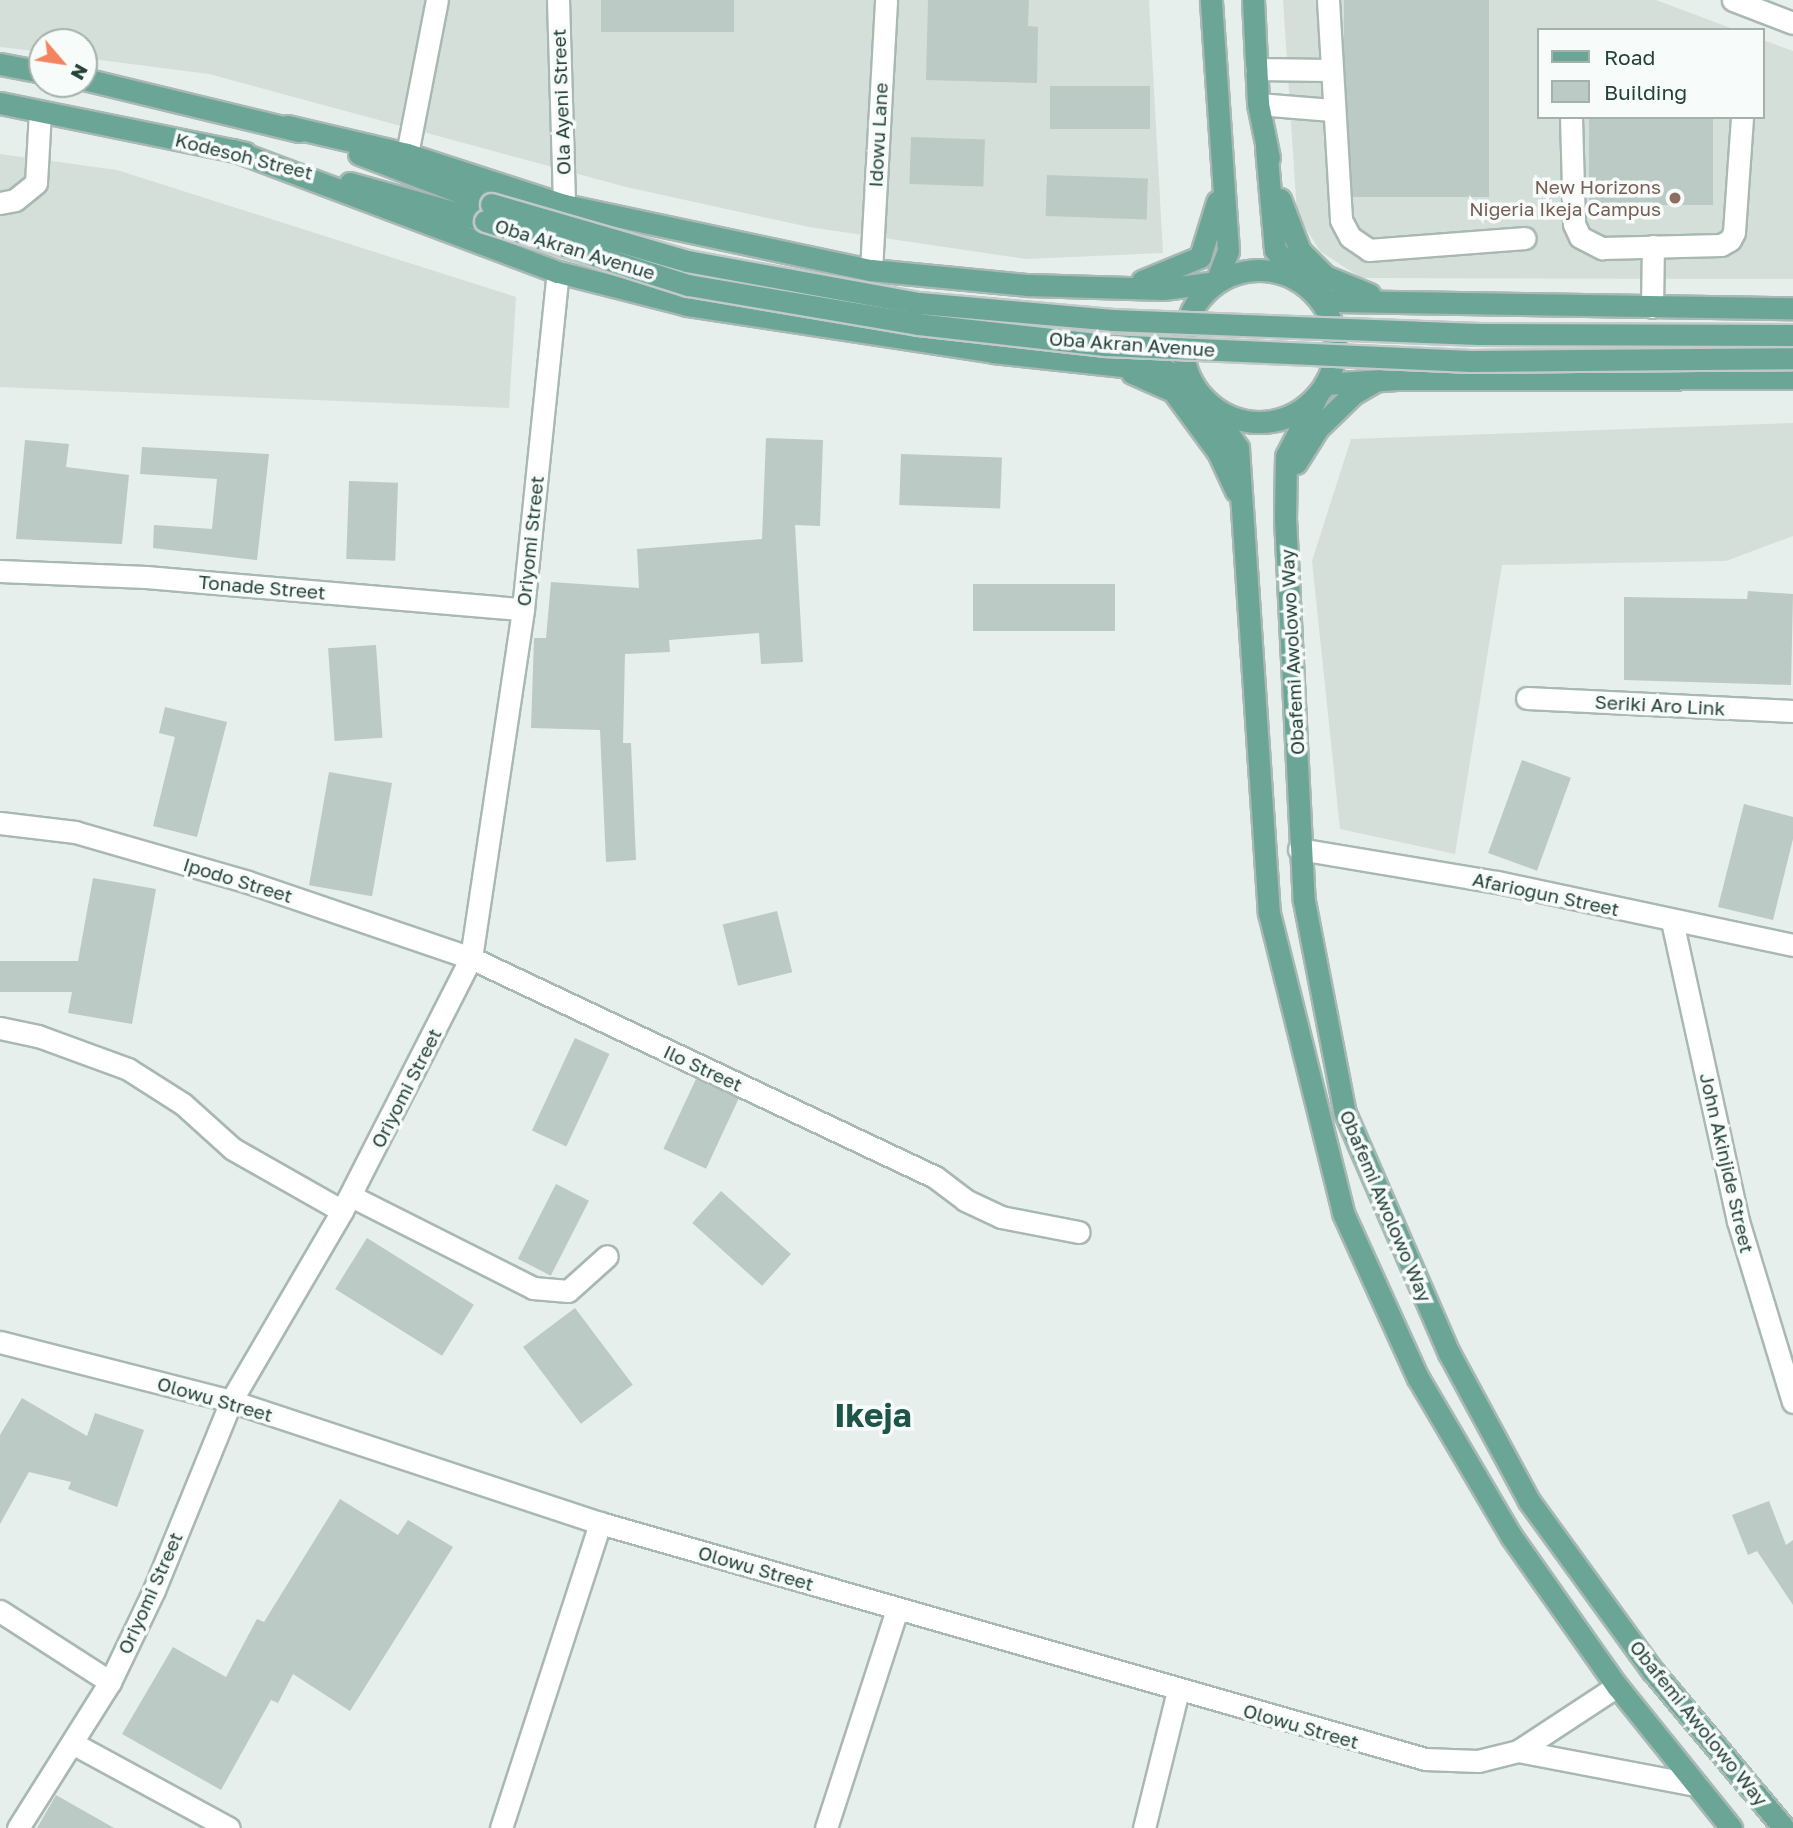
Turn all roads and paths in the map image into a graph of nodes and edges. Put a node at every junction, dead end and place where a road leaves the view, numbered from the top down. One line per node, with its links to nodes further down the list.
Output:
1 (437, 0): 23 (street)
2 (558, 0): 26 (street, Ola Ayeni Street)
3 (886, 0): 30 (street, Idowu Lane)
4 (1211, 0): 24 (main road)
5 (1253, 0): 11 (main road)
6 (1328, 0): 12 (street)
7 (1739, 1): 8 (street)
8 (1793, 23)
9 (0, 64): 10 (main road)
10 (28, 69)
11 (1256, 69): 12 (street); 15 (main road)
12 (1330, 70): 16 (street)
13 (98, 82): 20 (main road, Kodesoh Street)
14 (0, 103): 17 (main road, Kodesoh Street)
15 (1258, 104): 16 (street); 21 (main road)
16 (1332, 110): 28 (street)
17 (40, 111): 22 (main road, Kodesoh Street); 25 (street)
18 (1571, 119): 29 (street)
19 (1742, 119): 29 (street)
20 (287, 127): 23 (main road); 27 (main road, Kodesoh Street)
21 (1266, 147): 34 (main road, Obafemi Awolowo Way); 35 (main road)
22 (233, 150): 27 (main road, Kodesoh Street); 31 (main road)
23 (407, 154): 26 (main road)
24 (1223, 172): 32 (main road, Obafemi Awolowo Way); 33 (main road)
25 (0, 203)
26 (564, 205): 30 (main road)
27 (488, 212): 40 (main road, Oba Akran Avenue, bridge); 41 (main road, Oba Akran Avenue, bridge)
28 (1525, 237)
29 (1653, 247): 37 (street)
30 (871, 270): 33 (main road); 39 (main road)
31 (558, 272): 39 (main road); 51 (street, Oriyomi Street)
32 (1216, 282): 33 (main road); 34 (main road); 47 (main road, Obafemi Awolowo Way)
33 (1120, 288)
34 (1316, 294): 35 (main road); 46 (main road, Obafemi Awolowo Way)
35 (1425, 304): 36 (main road)
36 (1620, 306): 37 (main road); 44 (main road)
37 (1652, 307): 38 (main road)
38 (1793, 308)
39 (853, 332): 42 (main road)
40 (1793, 335)
41 (1793, 358)
42 (1118, 365): 47 (main road); 49 (main road)
43 (1793, 377): 44 (main road)
44 (1622, 379): 45 (main road)
45 (1376, 381): 46 (main road); 48 (main road)
46 (1320, 391): 47 (main road); 48 (main road, Obafemi Awolowo Way)
47 (1207, 402): 49 (main road, Obafemi Awolowo Way)
48 (1285, 487): 55 (main road, Obafemi Awolowo Way)
49 (1242, 503): 61 (main road, Obafemi Awolowo Way)
50 (0, 571): 51 (street, Tonade Street)
51 (523, 609): 58 (street, Oriyomi Street)
52 (1527, 698): 53 (street, Seriki Aro Link)
53 (1793, 711)
54 (0, 823): 58 (street, Ipodo Street)
55 (1299, 849): 56 (street, Afariogun Street); 60 (main road, Obafemi Awolowo Way)
56 (1672, 921): 57 (street, Afariogun Street); 67 (street, John Akinjide Street)
57 (1793, 945)
58 (471, 958): 62 (street, Oriyomi Street); 63 (street, Ilo Street)
59 (0, 1028): 62 (street)
60 (1345, 1113): 61 (main road); 83 (main road, Obafemi Awolowo Way)
61 (1322, 1118): 72 (main road, Obafemi Awolowo Way)
62 (346, 1204): 64 (street); 66 (street, Oriyomi Street)
63 (1079, 1232)
64 (607, 1256)
65 (0, 1342): 66 (street, Olowu Street)
66 (231, 1401): 68 (street, Olowu Street); 71 (street, Oriyomi Street)
67 (1793, 1402)
68 (600, 1523): 69 (street, Olowu Street); 79 (street)
69 (897, 1609): 73 (street, Olowu Street); 80 (street)
70 (0, 1611): 71 (street)
71 (110, 1682): 74 (street, Oriyomi Street)
72 (1617, 1686): 75 (street, Olowu Street); 76 (main road, Obafemi Awolowo Way)
73 (1178, 1690): 75 (street, Olowu Street); 81 (street)
74 (74, 1744): 77 (street, Oriyomi Street); 78 (street)
75 (1518, 1751): 76 (street, Olowu Street)
76 (1697, 1785): 82 (main road, Obafemi Awolowo Way)
77 (18, 1828)
78 (229, 1828)
79 (501, 1828)
80 (826, 1828)
81 (1144, 1828)
82 (1731, 1828)
83 (1784, 1828)

